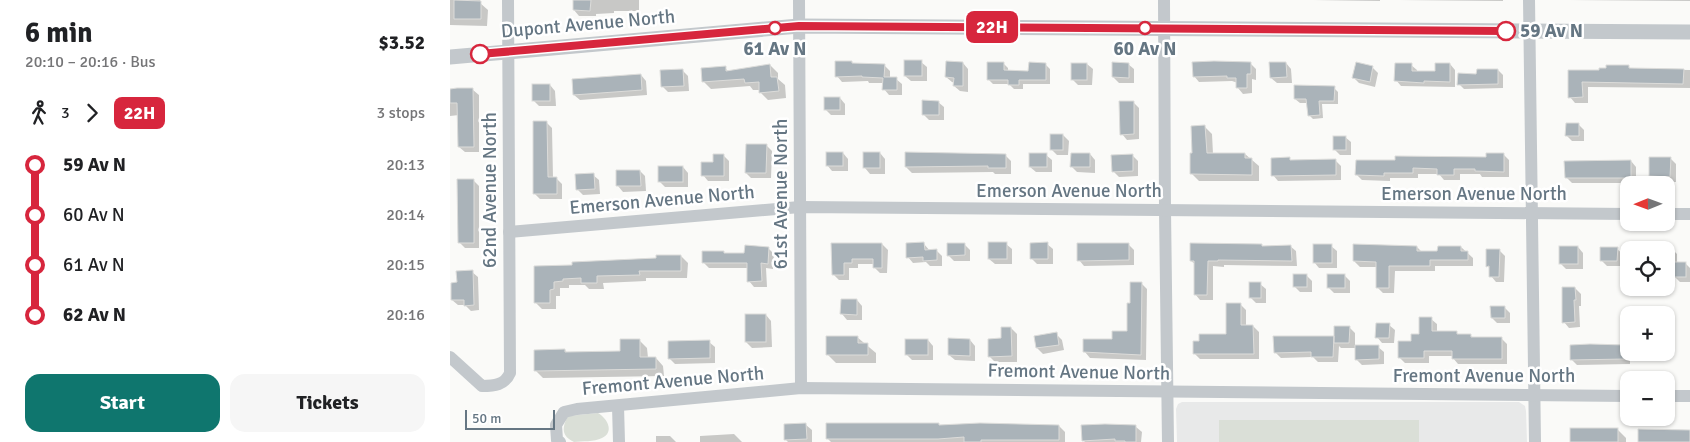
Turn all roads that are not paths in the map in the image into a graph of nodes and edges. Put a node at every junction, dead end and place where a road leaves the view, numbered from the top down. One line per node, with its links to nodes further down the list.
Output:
1 (508, 0): 9 (street, 62nd Avenue North)
2 (799, 0): 5 (street, 61st Avenue North)
3 (1164, 0): 6 (street)
4 (1529, 0): 7 (street)
5 (799, 26): 6 (street, Dupont Avenue North); 9 (street, Dupont Avenue North); 11 (street, 61st Avenue North)
6 (1164, 28): 7 (street, Dupont Avenue North); 12 (street)
7 (1529, 31): 8 (street, Dupont Avenue North); 13 (street)
8 (1690, 32)
9 (508, 52): 10 (street, Dupont Avenue North); 17 (street, 62nd Avenue North)
10 (450, 57)
11 (800, 207): 12 (street, Emerson Avenue North); 17 (street, Emerson Avenue North); 19 (street, 61st Avenue North)
12 (1165, 210): 13 (street, Emerson Avenue North); 20 (street)
13 (1532, 213): 14 (street, Emerson Avenue North); 21 (street)
14 (1620, 214)
15 (1675, 214): 16 (street)
16 (1690, 214)
17 (509, 232): 18 (street, 62nd Avenue North)
18 (450, 357)
19 (801, 388): 20 (street, Fremont Avenue North); 25 (street, Fremont Avenue North)
20 (1168, 392): 21 (street, Fremont Avenue North); 28 (street)
21 (1534, 395): 22 (street, Fremont Avenue North); 29 (street)
22 (1620, 396)
23 (1675, 396): 24 (street)
24 (1690, 396)
25 (618, 406): 26 (street, Fremont Avenue North); 27 (street)
26 (560, 442)
27 (619, 442)
28 (1168, 442)
29 (1535, 442)

